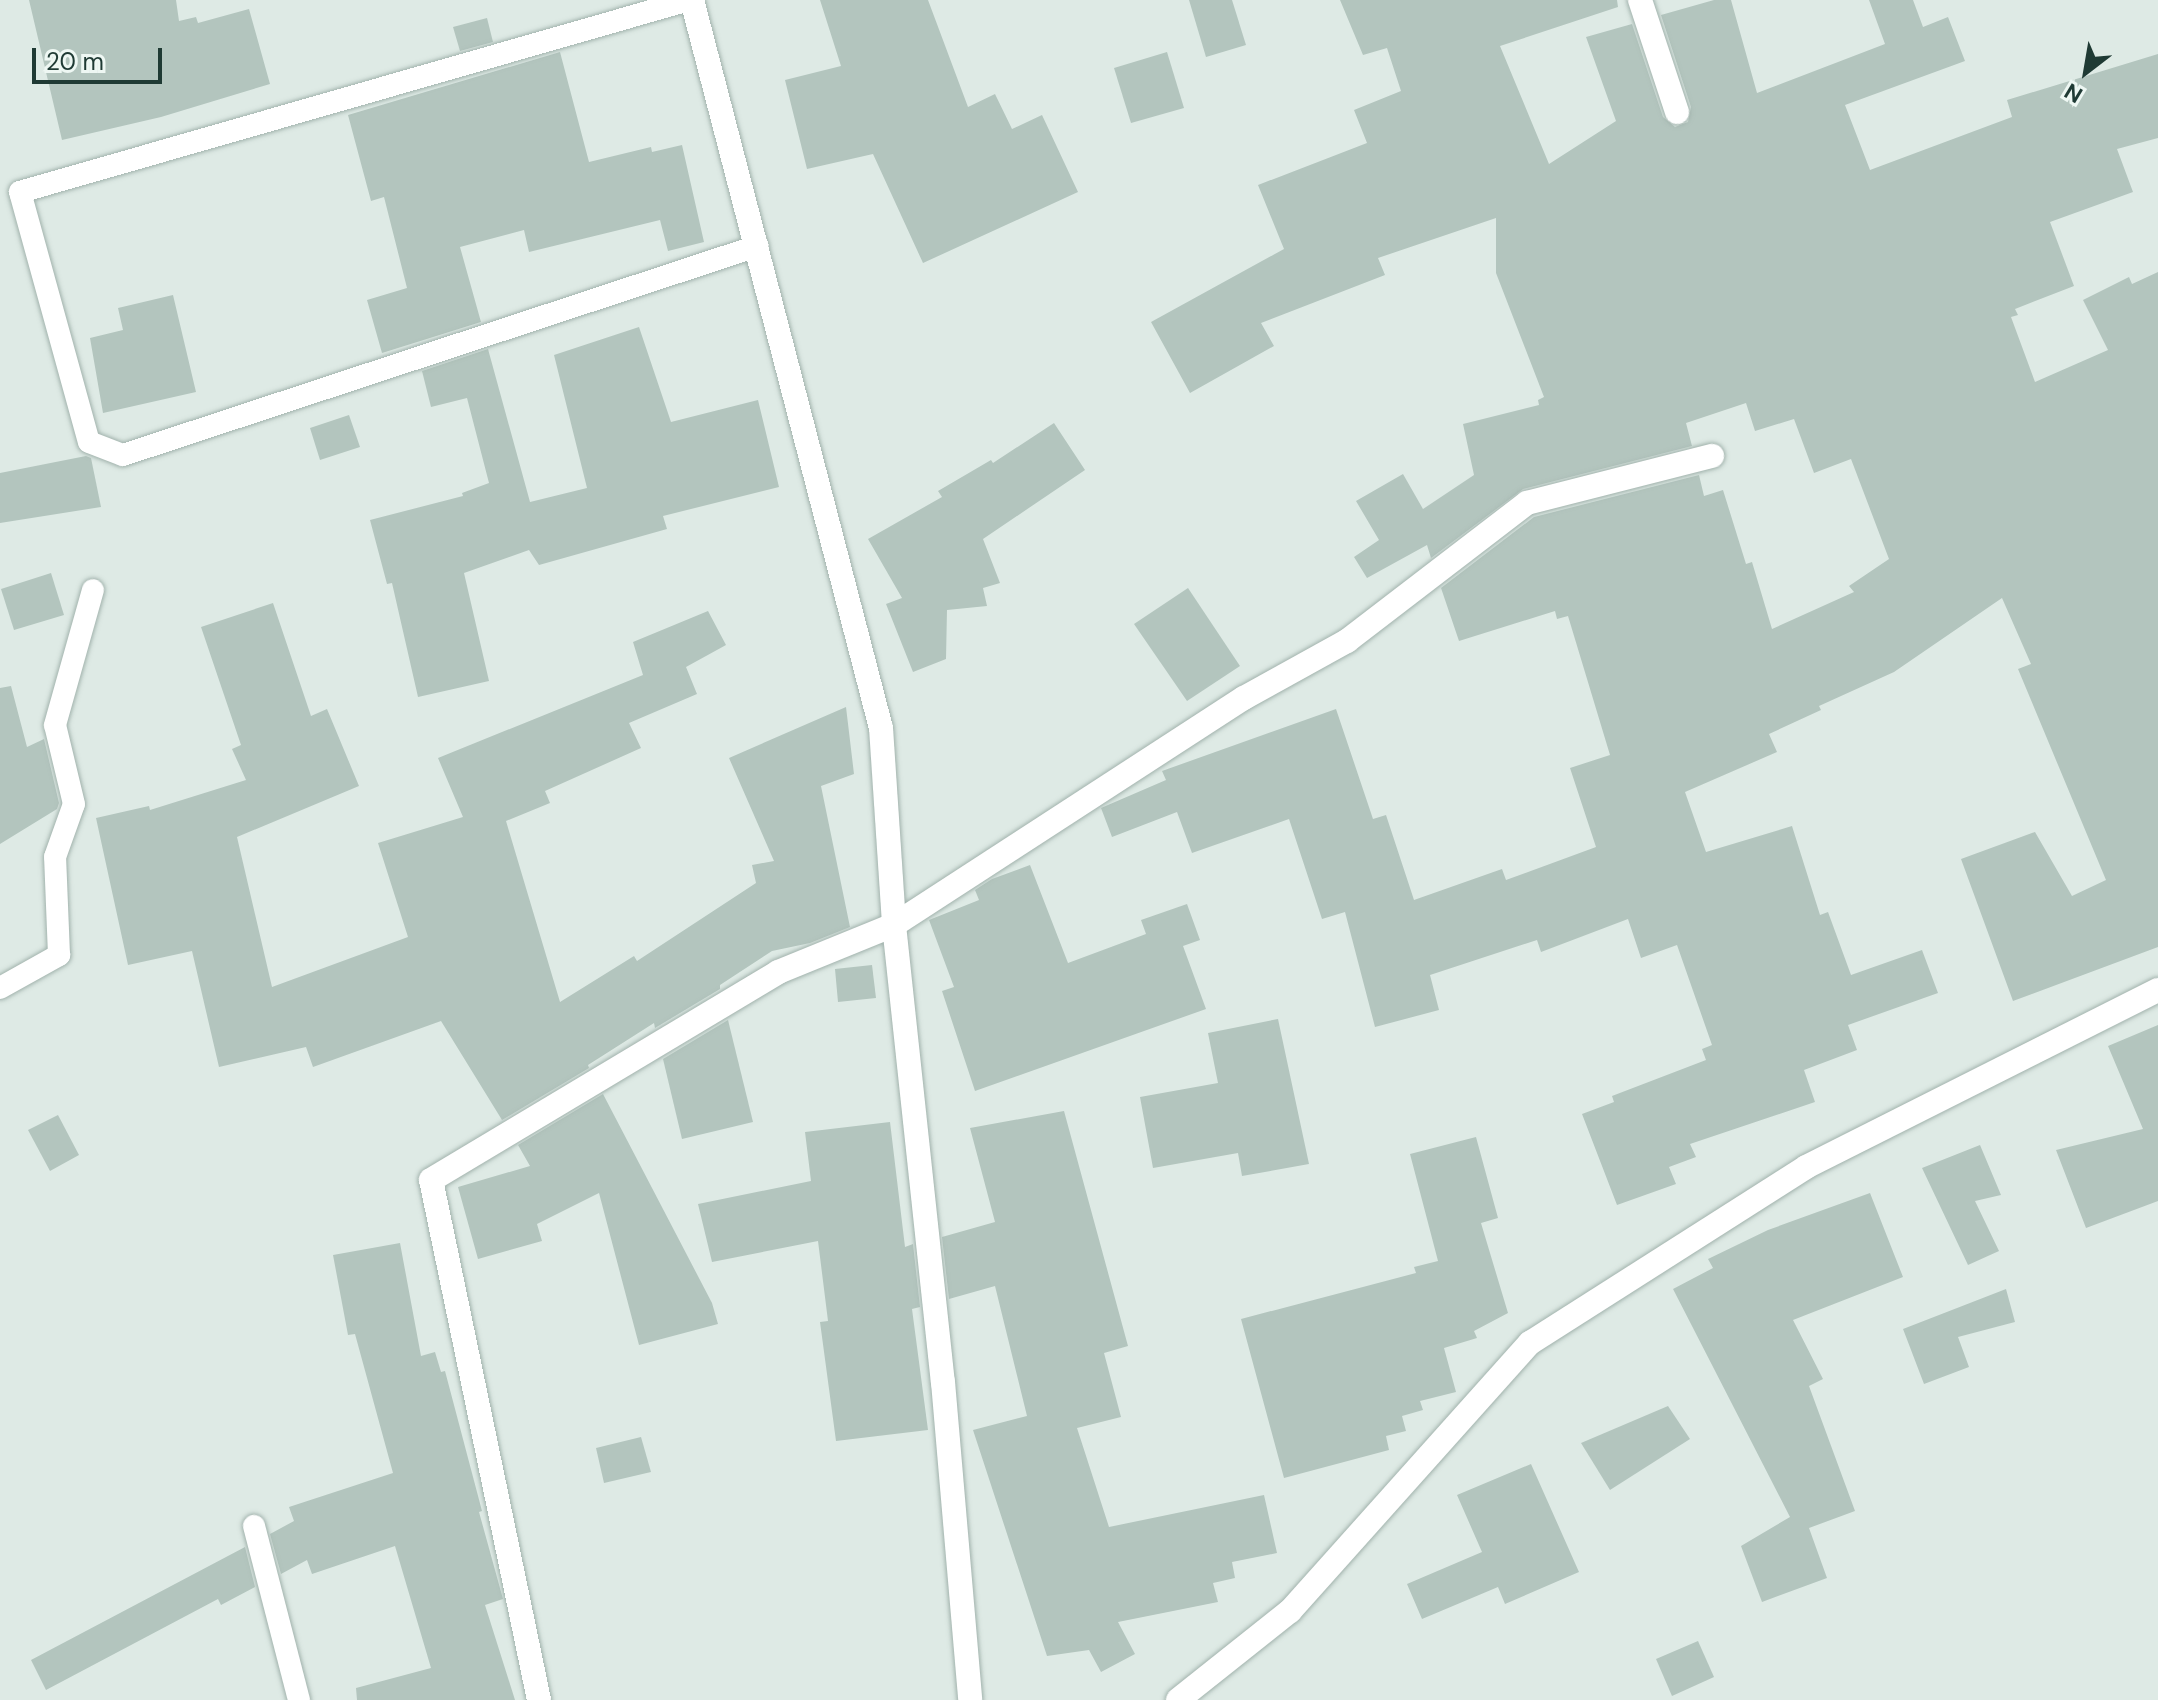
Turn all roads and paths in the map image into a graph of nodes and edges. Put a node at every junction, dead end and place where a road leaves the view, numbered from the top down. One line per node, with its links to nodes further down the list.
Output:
1 (690, 0): 4 (street); 4 (lane)
2 (1640, 0): 3 (street)
3 (1677, 112)
4 (757, 246): 7 (street)
5 (1712, 456): 7 (street)
6 (93, 590): 8 (lane)
7 (894, 925): 12 (street); 13 (street)
8 (0, 988)
9 (2158, 990): 14 (street)
10 (254, 1526): 11 (lane)
11 (299, 1700)
12 (539, 1700)
13 (970, 1700)
14 (1178, 1700)

